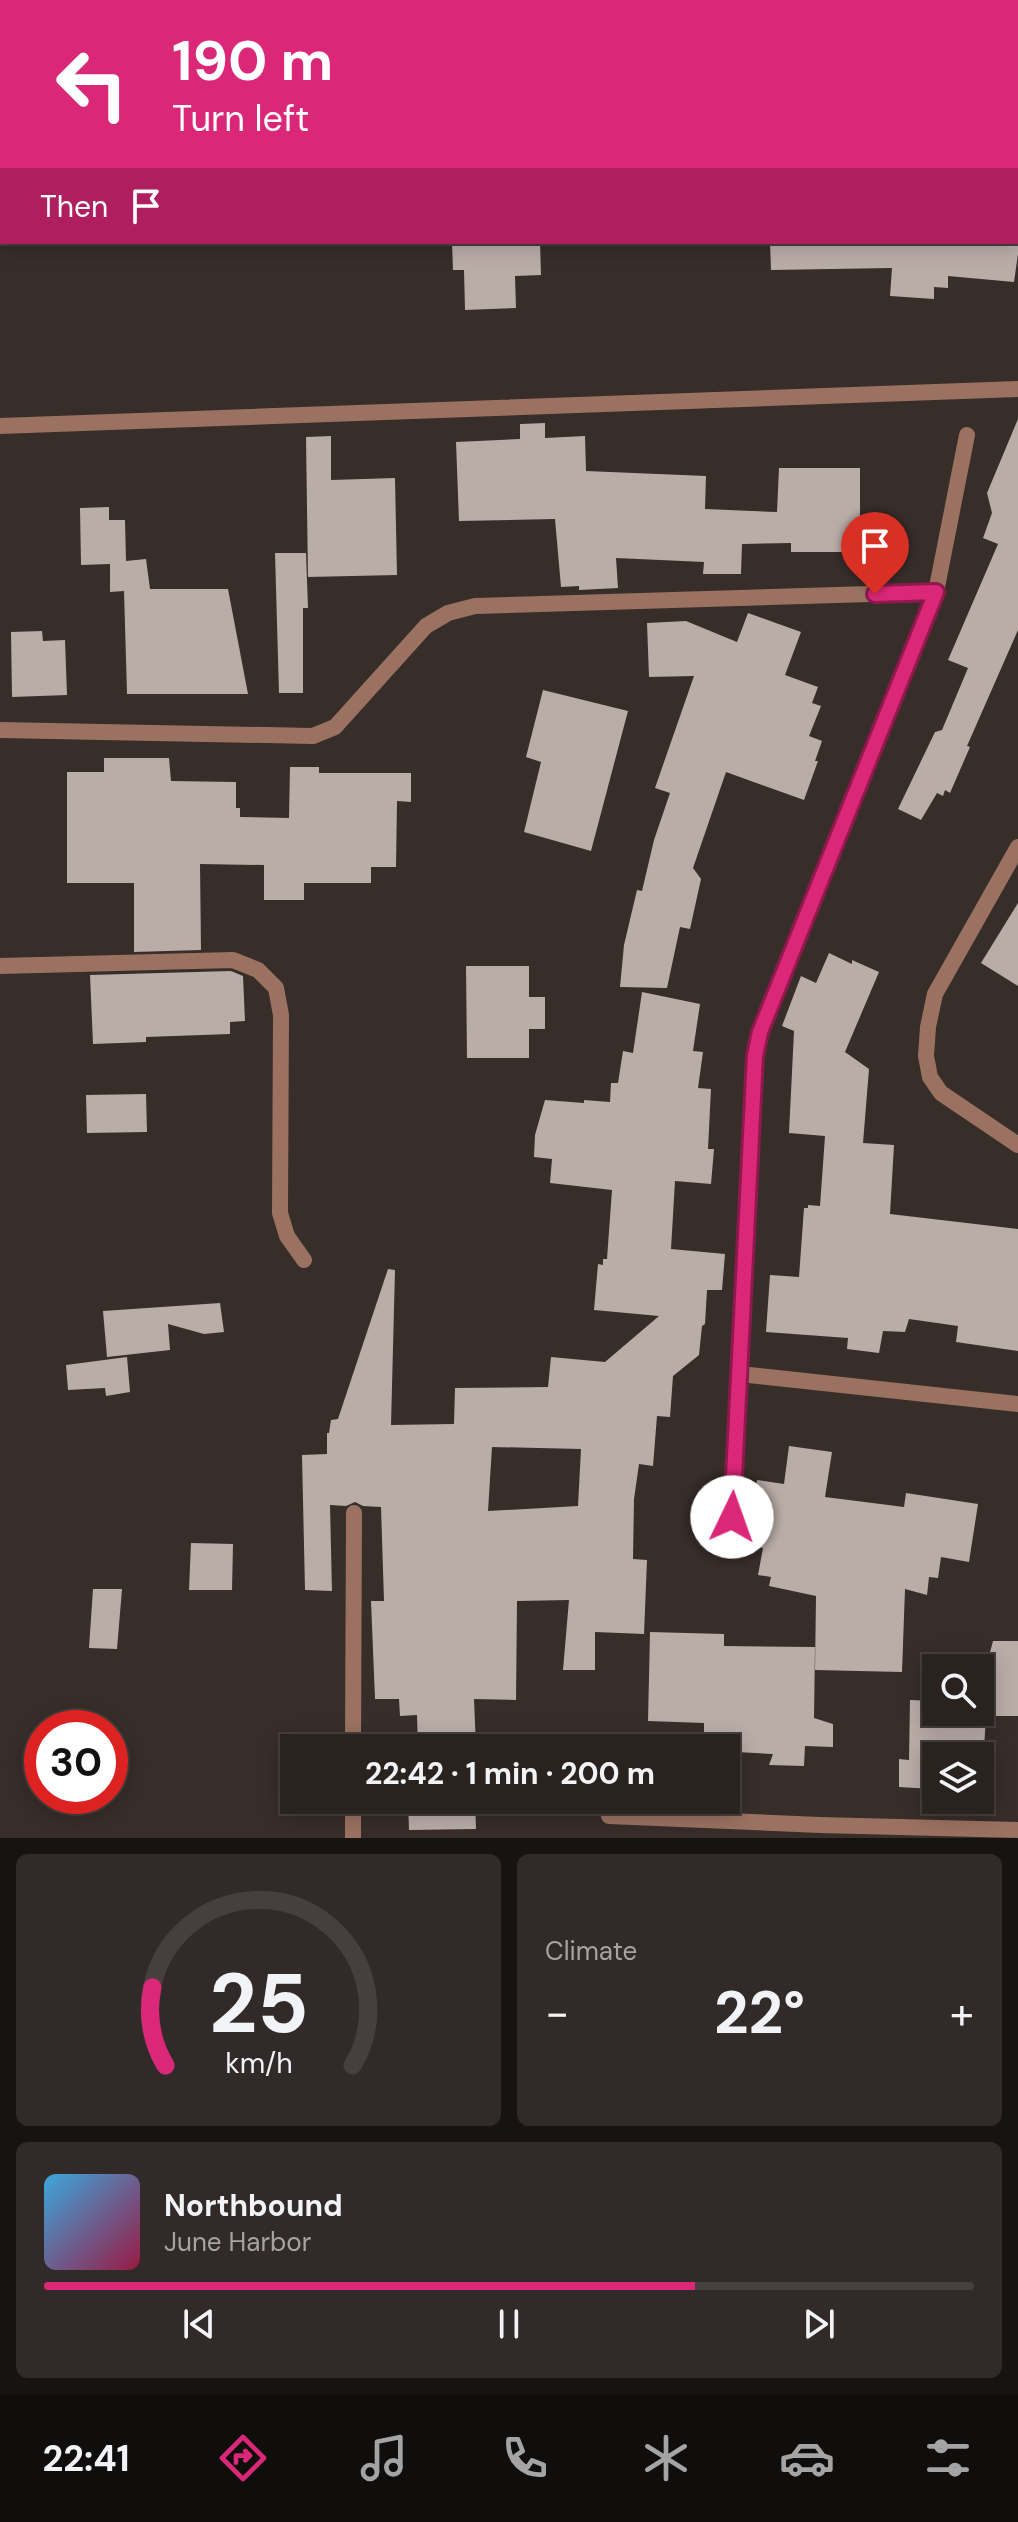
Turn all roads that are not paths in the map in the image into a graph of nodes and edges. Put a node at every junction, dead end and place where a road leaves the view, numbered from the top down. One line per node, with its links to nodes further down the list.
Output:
1 (1018, 389): 2 (street)
2 (0, 426)
3 (967, 435): 4 (street)
4 (936, 592): 5 (street); 10 (street)
5 (0, 730)
6 (1018, 847): 8 (street)
7 (0, 966): 9 (street)
8 (1018, 1145)
9 (304, 1260)
10 (740, 1374): 11 (street); 13 (street)
11 (1018, 1404)
12 (354, 1513): 14 (street)
13 (732, 1517)
14 (353, 1734)
15 (353, 1814): 19 (street)
16 (609, 1816): 18 (street)
17 (1018, 1830): 18 (street)
18 (820, 1832)
19 (353, 1838)

